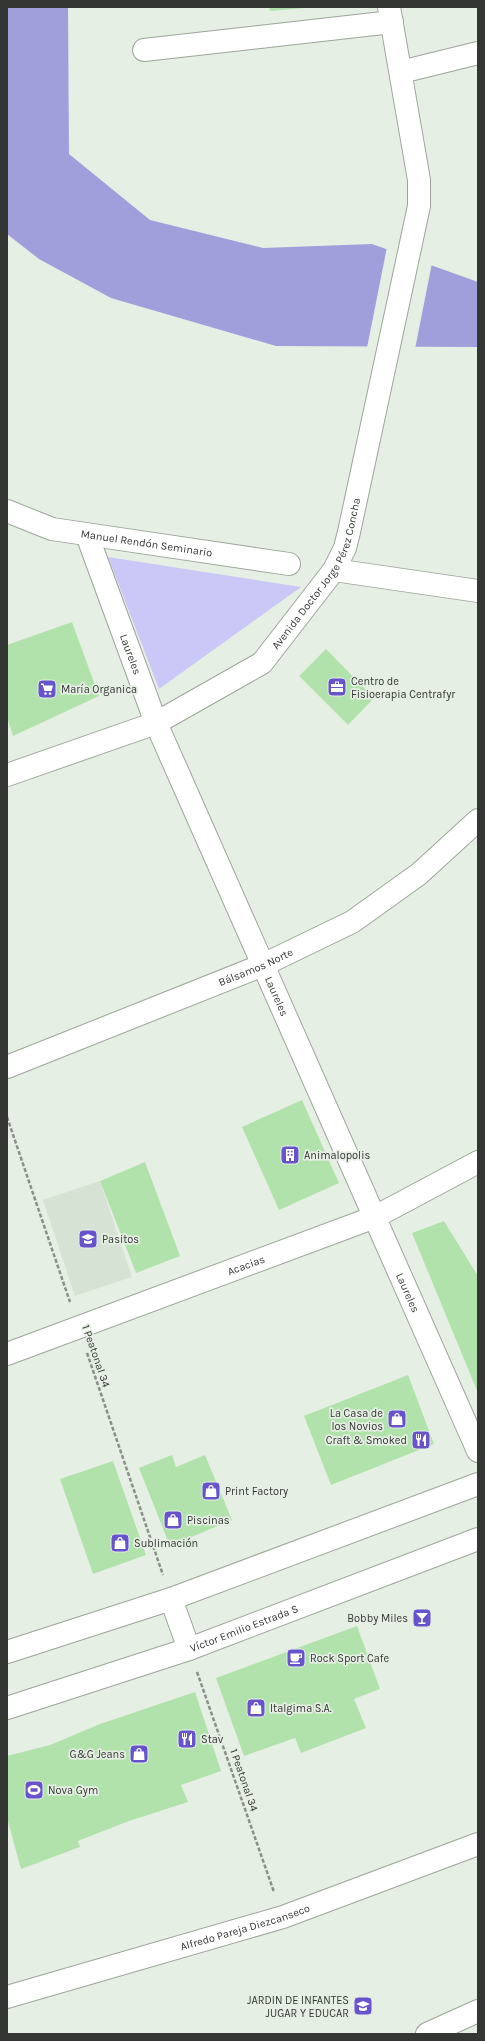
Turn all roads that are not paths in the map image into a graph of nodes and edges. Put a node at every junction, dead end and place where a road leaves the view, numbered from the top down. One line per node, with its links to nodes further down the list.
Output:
1 (390, 15): 2 (street); 4 (street, Avenida Doctor Jorge Pérez Concha)
2 (144, 50)
3 (478, 53): 4 (street)
4 (401, 72): 8 (street, Avenida Doctor Jorge Pérez Concha)
5 (7, 511): 6 (street, Manuel Rendón Seminario)
6 (87, 535): 7 (street, Manuel Rendón Seminario); 10 (street, Laureles)
7 (289, 564)
8 (334, 570): 9 (street); 10 (street, Avenida Doctor Jorge Pérez Concha)
9 (478, 591)
10 (156, 723): 11 (street, Avenida Doctor Jorge Pérez Concha); 13 (street, Laureles)
11 (7, 775)
12 (478, 820): 13 (street, Bálsamos Norte)
13 (263, 965): 14 (street, Bálsamos Norte); 16 (street, Laureles)
14 (7, 1067)
15 (478, 1162): 16 (street, Acacias)
16 (375, 1217): 17 (street, Acacias); 18 (street, Laureles)
17 (7, 1354)
18 (478, 1451)
19 (478, 1484): 21 (street)
20 (478, 1539): 22 (street, Víctor Emilio Estrada S)
21 (171, 1599): 22 (street); 23 (street)
22 (189, 1649): 24 (street, Víctor Emilio Estrada S)
23 (7, 1652)
24 (7, 1708)
25 (478, 1844): 26 (street, Alfredo Pareja Diezcanseco)
26 (7, 1998)
27 (478, 2011): 28 (street)
28 (427, 2034)

